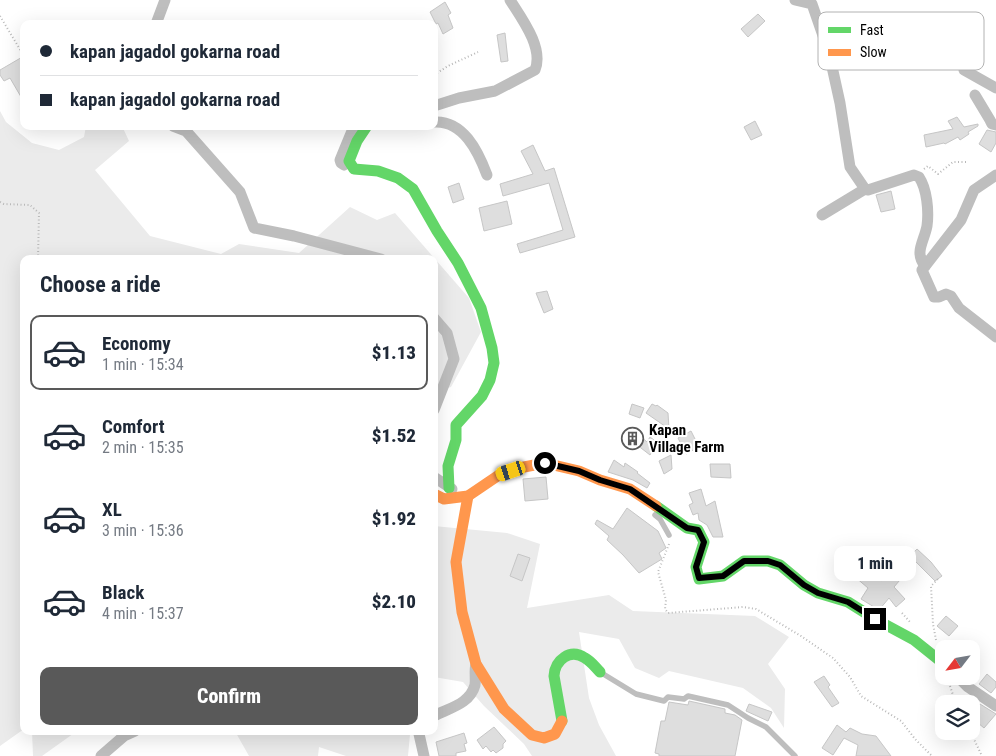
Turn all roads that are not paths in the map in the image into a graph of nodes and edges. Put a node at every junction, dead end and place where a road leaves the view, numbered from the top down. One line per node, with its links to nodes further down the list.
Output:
1 (165, 0): 6 (street)
2 (510, 0): 11 (street)
3 (795, 0): 4 (street)
4 (812, 2): 5 (street)
5 (818, 19)
6 (158, 20)
7 (833, 70): 20 (street)
8 (964, 70): 9 (street)
9 (996, 88)
10 (975, 95): 13 (street)
11 (438, 105)
12 (438, 122): 18 (street)
13 (996, 125)
14 (183, 130): 22 (street)
15 (352, 130): 17 (street)
16 (364, 130): 17 (street)
17 (349, 161): 29 (street)
18 (487, 175)
19 (996, 175): 23 (street)
20 (865, 189): 21 (street); 23 (street)
21 (822, 215)
22 (365, 255)
23 (925, 266): 25 (street)
24 (438, 323): 26 (street)
25 (996, 337)
26 (438, 400)
27 (438, 480): 29 (street)
28 (617, 485): 31 (street); 32 (lane); 35 (street)
29 (449, 488): 31 (street)
30 (438, 496): 31 (street)
31 (468, 496): 36 (street)
32 (627, 496)
33 (637, 502): 34 (lane)
34 (669, 535)
35 (935, 656)
36 (476, 664): 37 (street); 40 (street)
37 (600, 672): 45 (lane)
38 (964, 685): 39 (street)
39 (996, 706)
40 (438, 714)
41 (126, 735): 43 (street)
42 (420, 735): 44 (street)
43 (101, 756)
44 (424, 756)
45 (795, 756)

